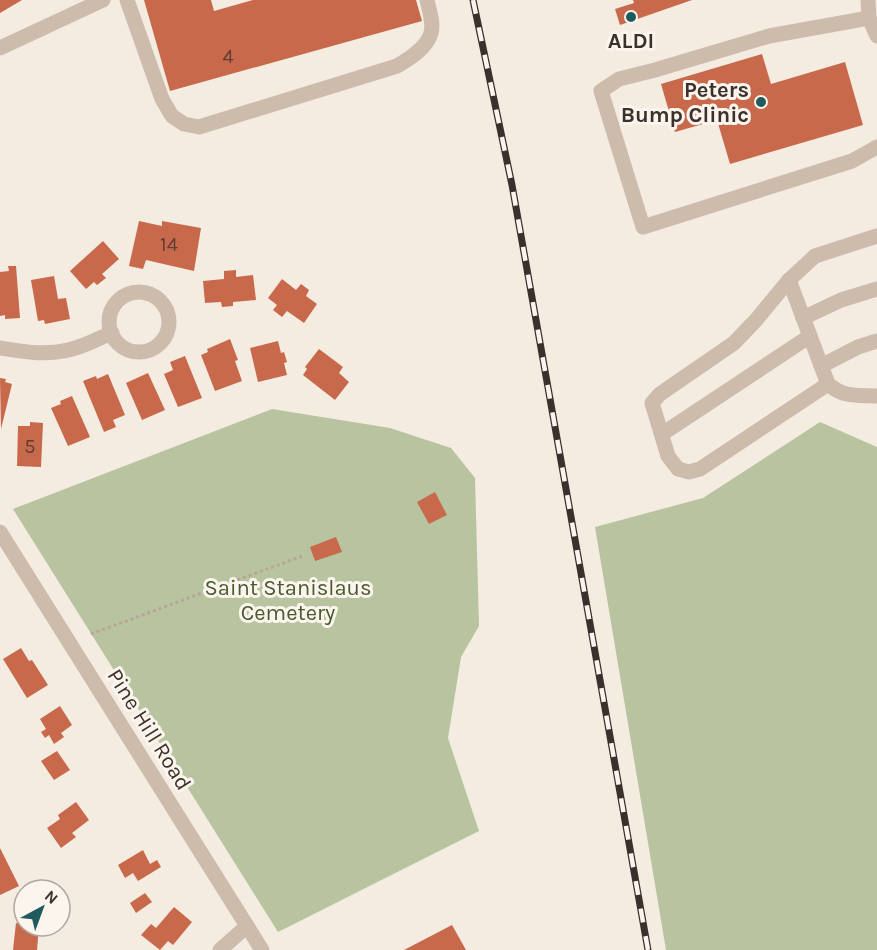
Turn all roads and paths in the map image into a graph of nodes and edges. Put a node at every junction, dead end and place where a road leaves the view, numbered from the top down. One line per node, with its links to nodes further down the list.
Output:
1 (103, 0): 7 (street)
2 (127, 0): 3 (street)
3 (427, 0)
4 (868, 0): 5 (street)
5 (869, 18): 6 (street); 8 (street)
6 (877, 36)
7 (0, 48)
8 (877, 147)
9 (877, 236): 10 (street)
10 (789, 280): 12 (street); 20 (street)
11 (877, 289): 12 (street)
12 (803, 318): 14 (street)
13 (112, 333): 16 (street)
14 (810, 336): 17 (street); 20 (street)
15 (877, 341): 17 (street)
16 (0, 348)
17 (821, 366): 18 (street)
18 (828, 384): 19 (street); 20 (street)
19 (877, 396)
20 (662, 434)
21 (0, 532): 24 (street, Pine Hill Road)
22 (305, 555): 23 (path)
23 (91, 634)
24 (247, 926): 25 (street); 26 (street, Pine Hill Road)
25 (220, 950)
26 (262, 950)

